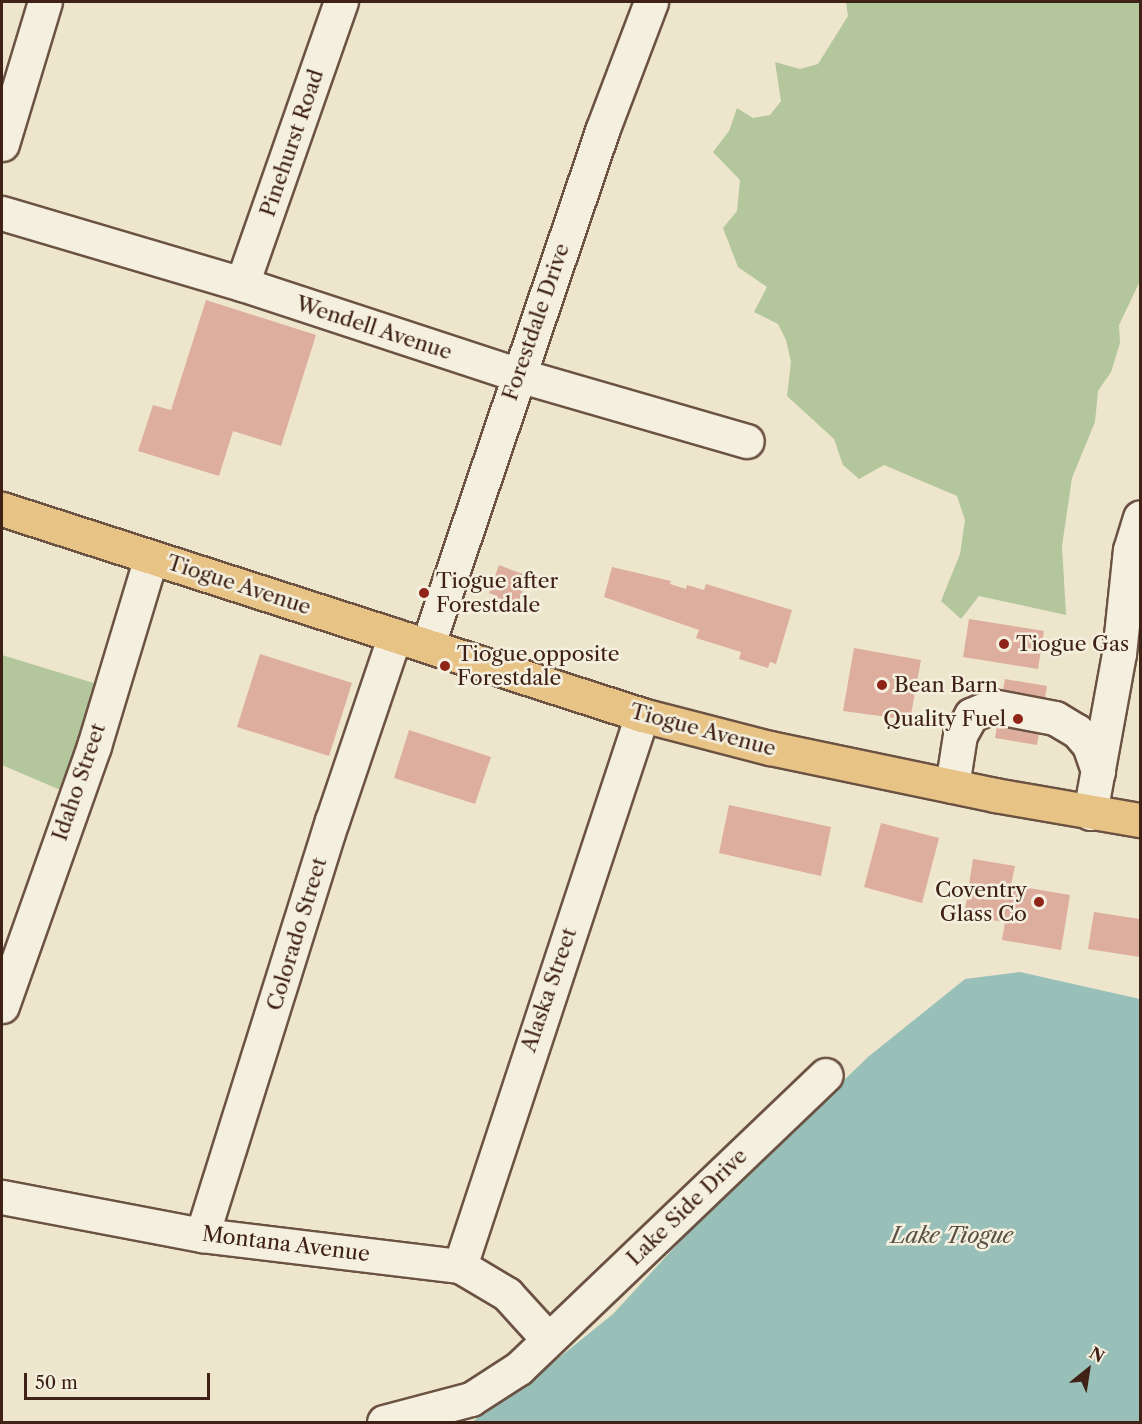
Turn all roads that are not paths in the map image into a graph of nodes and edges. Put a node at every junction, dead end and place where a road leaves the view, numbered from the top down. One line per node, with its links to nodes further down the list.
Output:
1 (45, 2): 4 (street)
2 (340, 2): 6 (street, Pinehurst Road)
3 (651, 2): 7 (street, Forestdale Drive)
4 (2, 144)
5 (2, 213): 6 (street, Wendell Avenue)
6 (243, 284): 7 (street, Wendell Avenue)
7 (518, 375): 8 (street, Wendell Avenue); 13 (street, Forestdale Drive)
8 (747, 441)
9 (2, 509): 11 (main road, Tiogue Avenue)
10 (1140, 517): 15 (street)
11 (151, 557): 12 (main road, Tiogue Avenue); 19 (street, Idaho Street)
12 (395, 635): 13 (main road, Tiogue Avenue); 22 (street, Colorado Street)
13 (428, 644): 14 (main road, Tiogue Avenue)
14 (642, 715): 16 (main road, Tiogue Avenue); 23 (street, Alaska Street)
15 (1098, 771): 16 (street); 17 (street)
16 (952, 786): 17 (main road, Tiogue Avenue)
17 (1090, 813): 18 (main road, Tiogue Avenue)
18 (1140, 820)
19 (2, 1006)
20 (826, 1075): 24 (street, Lake Side Drive)
21 (2, 1197): 22 (street, Montana Avenue)
22 (202, 1235): 23 (street, Montana Avenue)
23 (460, 1266): 24 (street, Montana Avenue)
24 (547, 1338): 25 (street, Lake Side Drive)
25 (384, 1422)

